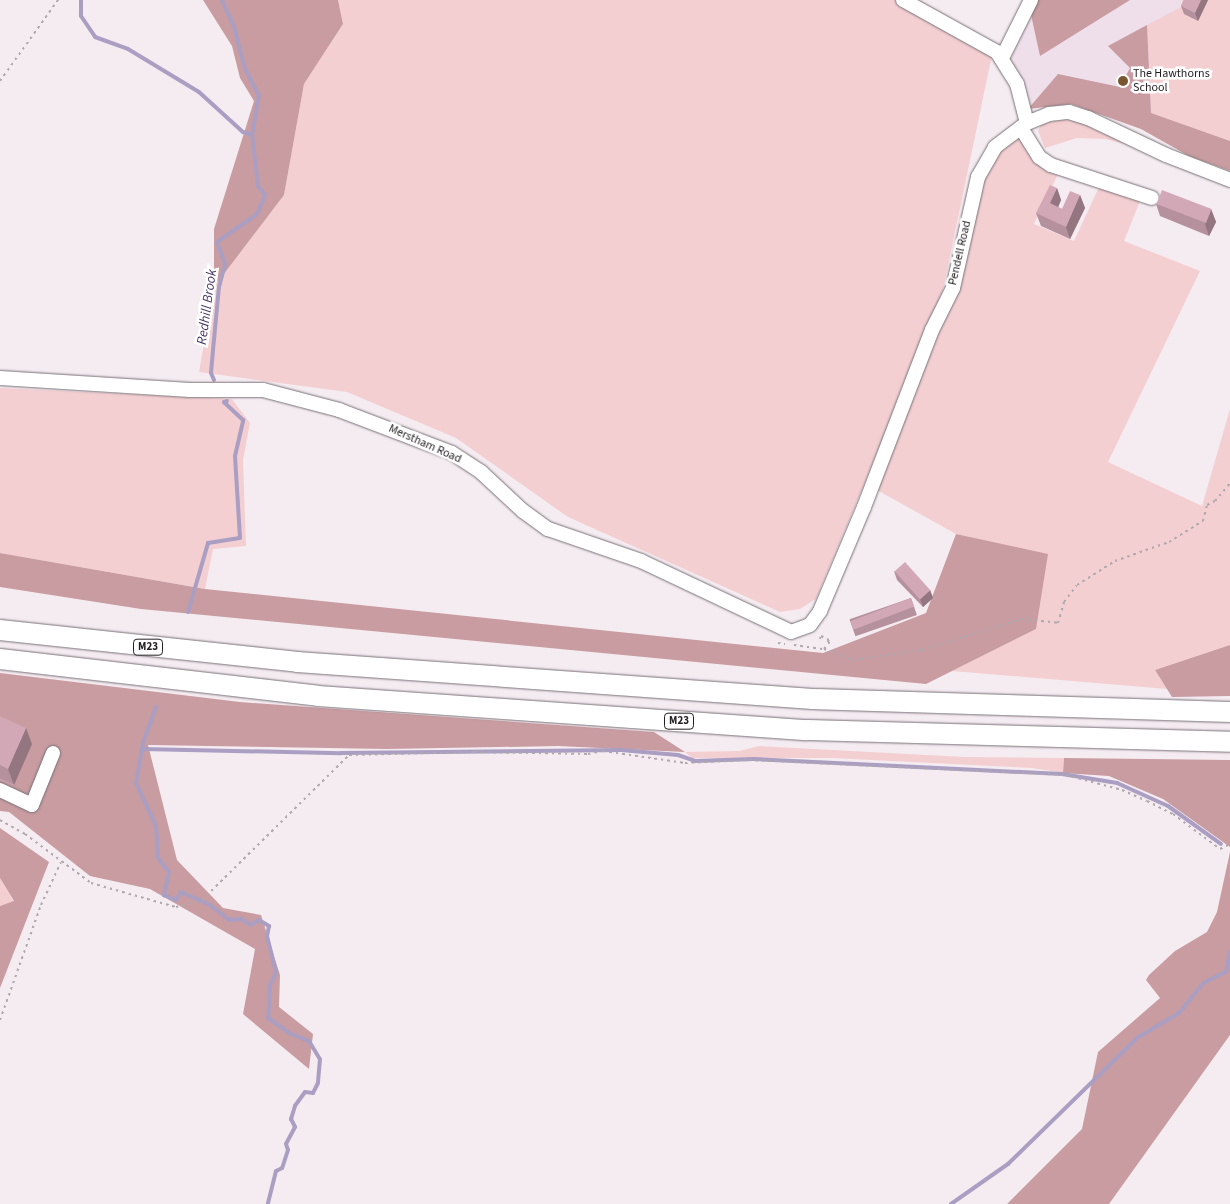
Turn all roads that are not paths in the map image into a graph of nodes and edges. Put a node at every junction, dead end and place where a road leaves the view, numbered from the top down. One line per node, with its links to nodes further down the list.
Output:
1 (903, 0): 3 (street)
2 (1031, 0): 3 (street)
3 (1002, 58): 4 (street)
4 (1024, 125): 5 (street, Pendell Road); 6 (street); 8 (street, Pendell Road)
5 (1230, 180)
6 (1152, 198)
7 (0, 378): 8 (street, Merstham Road)
8 (810, 625)
9 (0, 630): 11 (highway, M23)
10 (0, 659): 12 (highway, M23)
11 (1230, 712)
12 (1230, 742)
13 (53, 753): 14 (street)
14 (0, 790)

